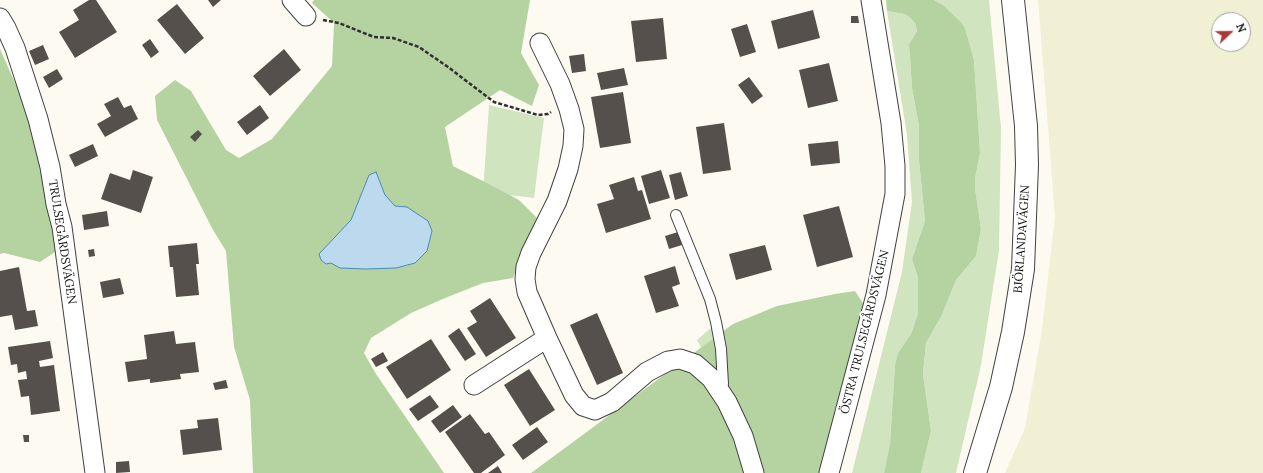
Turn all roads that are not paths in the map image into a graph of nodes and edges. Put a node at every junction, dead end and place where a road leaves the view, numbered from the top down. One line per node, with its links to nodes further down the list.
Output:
1 (292, 0): 4 (street)
2 (871, 0): 13 (street, ÖSTRA TRULSEGÅRDSVÄGEN)
3 (1013, 0): 14 (street, BJÖRLANDAVÄGEN)
4 (306, 16)
5 (0, 18): 11 (street, TRULSEGÅRDSVÄGEN)
6 (540, 43): 8 (street)
7 (676, 214): 10 (lane)
8 (546, 338): 9 (street); 10 (street)
9 (474, 385)
10 (718, 388): 12 (street)
11 (95, 473)
12 (754, 473)
13 (829, 473)
14 (975, 473)

